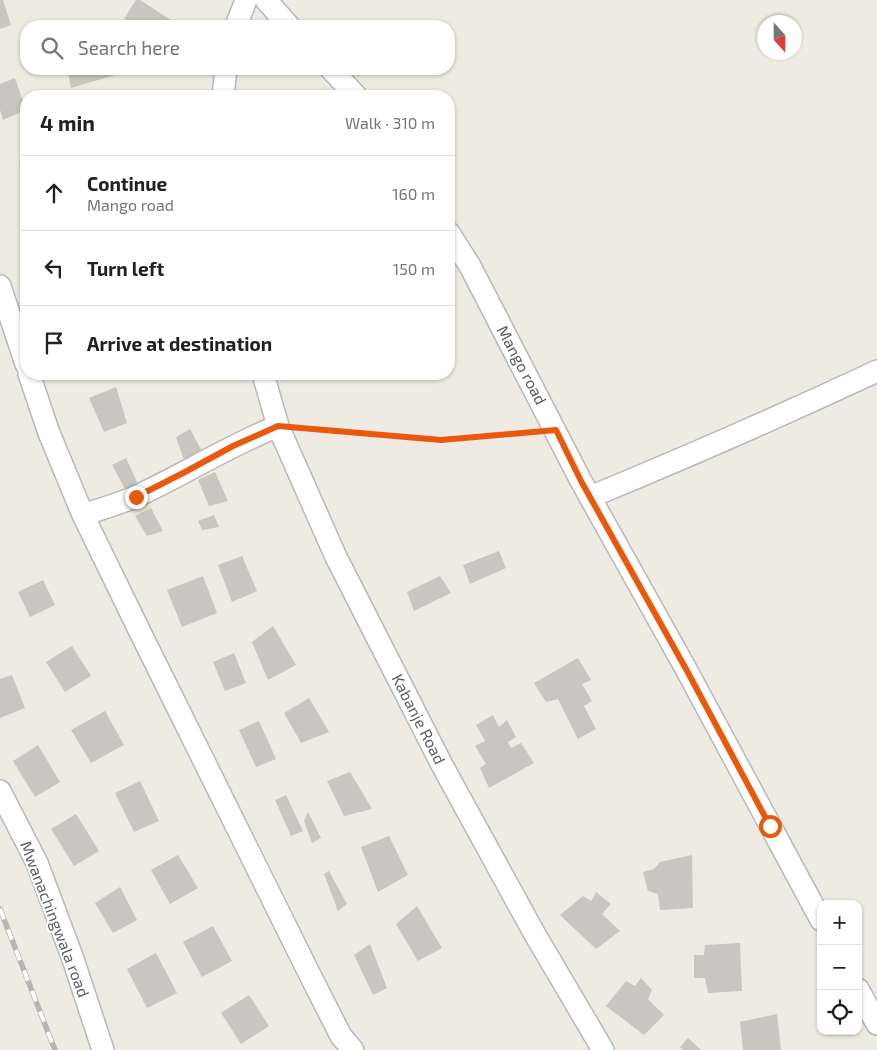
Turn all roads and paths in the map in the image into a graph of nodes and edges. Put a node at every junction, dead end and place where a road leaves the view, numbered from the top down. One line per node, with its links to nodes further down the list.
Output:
1 (246, 0): 3 (street)
2 (266, 0): 4 (street)
3 (238, 20)
4 (284, 20)
5 (225, 75): 7 (street)
6 (337, 75): 8 (street)
7 (224, 90)
8 (350, 90)
9 (455, 242): 16 (street, Mango road)
10 (0, 286): 11 (street)
11 (20, 346)
12 (877, 371): 17 (street)
13 (31, 380): 18 (street)
14 (265, 380): 15 (street, Kabanje Road)
15 (278, 426): 16 (path); 18 (street); 25 (street, Kabanje Road)
16 (556, 430): 17 (street, Mango road)
17 (590, 497): 20 (street, Mango road)
18 (84, 515): 24 (street)
19 (0, 791): 23 (street, Mwanachingwala road)
20 (817, 913)
21 (862, 997): 22 (street)
22 (877, 1024)
23 (103, 1050)
24 (353, 1050)
25 (603, 1050)

